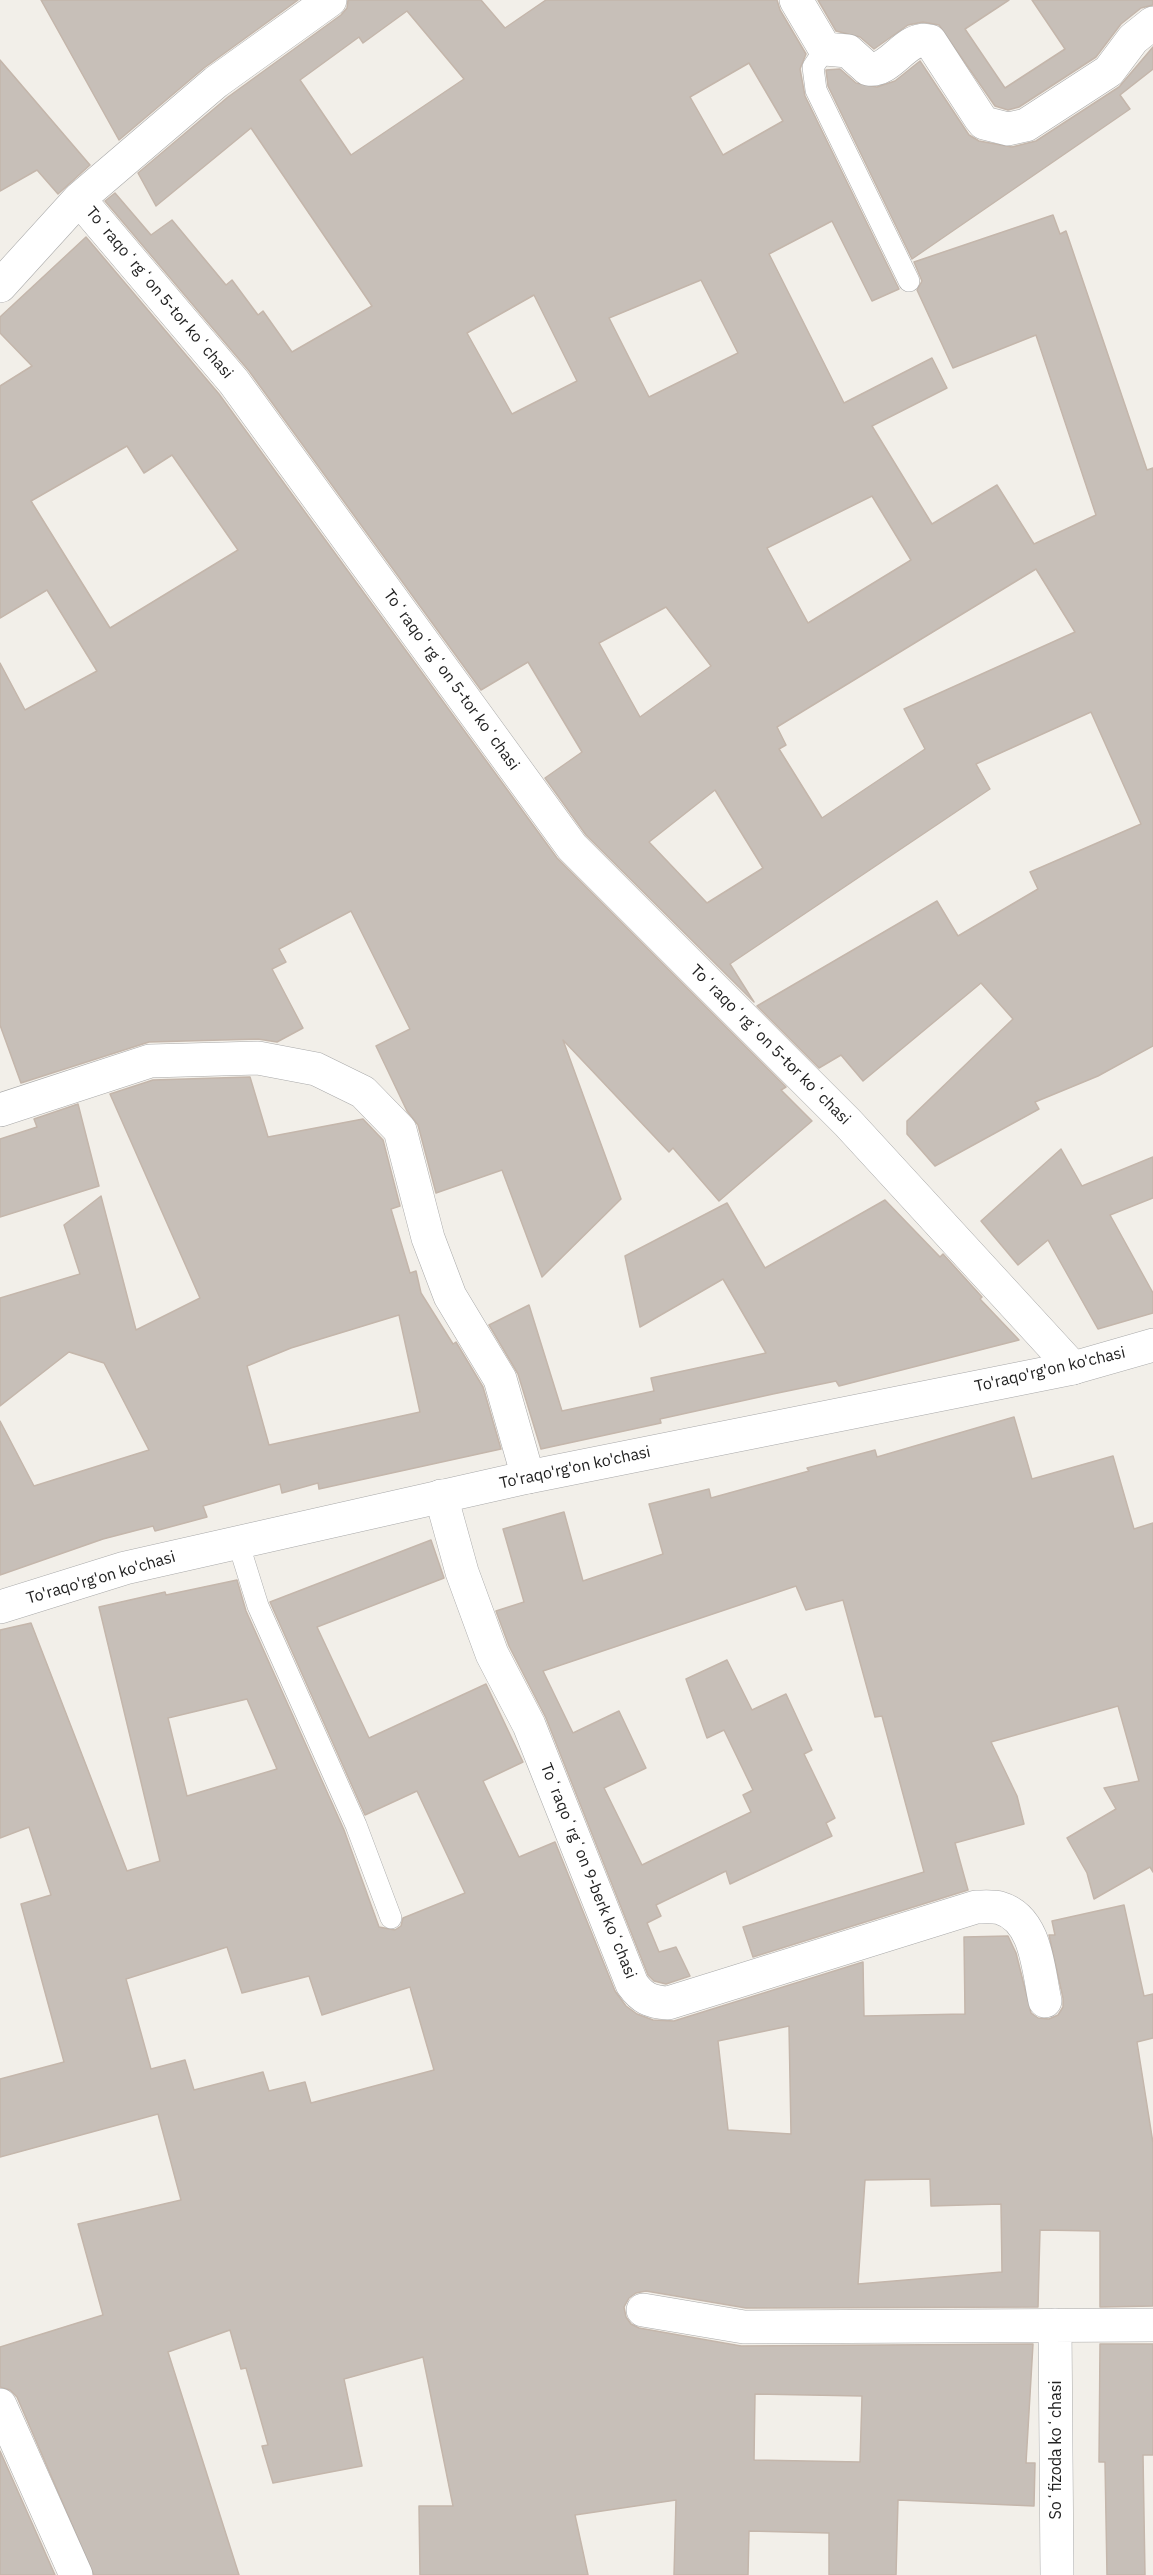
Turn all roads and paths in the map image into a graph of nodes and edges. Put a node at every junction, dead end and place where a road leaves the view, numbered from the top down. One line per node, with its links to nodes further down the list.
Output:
1 (330, 0): 5 (street, Toʻraqoʻrgʻon 5-tor koʻchasi)
2 (796, 0): 4 (street)
3 (1153, 23): 4 (street)
4 (825, 49): 6 (lane)
5 (79, 200): 7 (street); 10 (street, Toʻraqoʻrgʻon 5-tor koʻchasi)
6 (909, 281)
7 (0, 286)
8 (0, 1110): 11 (street)
9 (1153, 1346): 10 (street, To'raqo'rg'on ko'chasi)
10 (1073, 1368): 11 (street, To'raqo'rg'on ko'chasi)
11 (528, 1477): 12 (street, To'raqo'rg'on ko'chasi)
12 (441, 1496): 13 (street, To'raqo'rg'on ko'chasi); 16 (street, Toʻraqoʻrgʻon 9-berk koʻchasi)
13 (238, 1542): 14 (street, To'raqo'rg'on ko'chasi); 15 (lane)
14 (0, 1607)
15 (391, 1918)
16 (1045, 2001)
17 (643, 2310): 18 (street)
18 (1055, 2325): 19 (street); 22 (street, Soʻfizoda koʻchasi)
19 (1153, 2325)
20 (0, 2405): 21 (street)
21 (76, 2575)
22 (1057, 2575)

